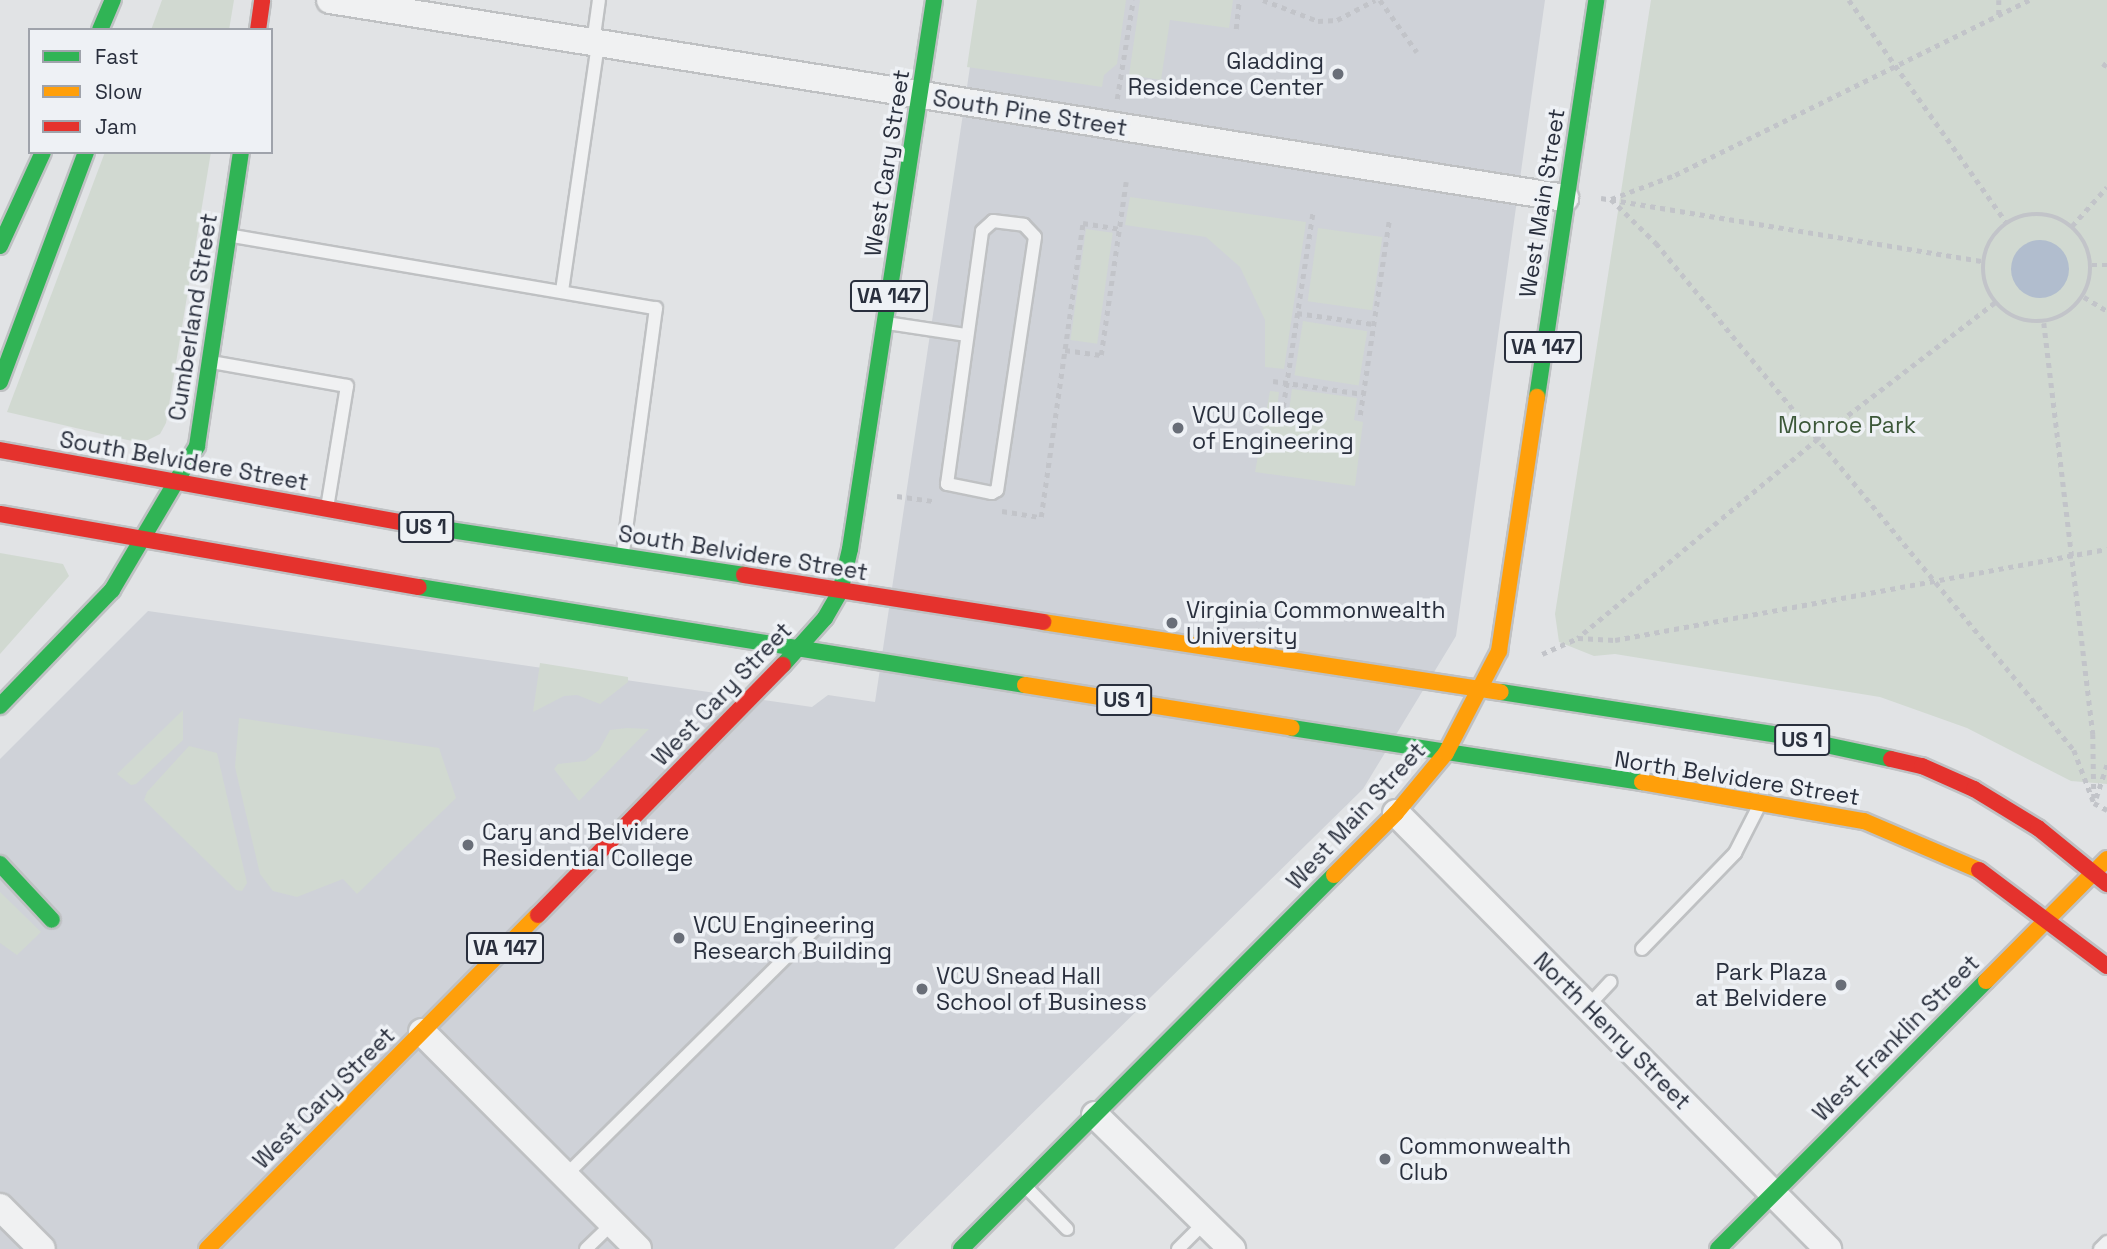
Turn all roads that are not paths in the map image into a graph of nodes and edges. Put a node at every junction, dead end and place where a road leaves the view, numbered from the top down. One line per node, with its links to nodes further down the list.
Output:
1 (113, 0): 7 (main road); 8 (main road)
2 (262, 0): 9 (main road)
3 (330, 0): 10 (street, South Pine Street)
4 (599, 0): 10 (lane)
5 (934, 0): 11 (main road, West Cary Street / VA 147)
6 (1596, 0): 15 (main road, West Main Street / VA 147)
7 (101, 28)
8 (110, 28)
9 (258, 28)
10 (595, 43): 11 (street, South Pine Street); 18 (lane)
11 (920, 96): 15 (street, South Pine Street); 19 (main road, West Cary Street / VA 147)
12 (42, 154): 17 (main road)
13 (85, 154): 22 (main road)
14 (241, 154): 16 (main road, Cumberland Street)
15 (1565, 198): 31 (main road, West Main Street / VA 147)
16 (229, 235): 18 (lane); 21 (main road, Cumberland Street)
17 (0, 246)
18 (562, 291): 28 (lane)
19 (884, 322): 20 (lane); 29 (main road, West Cary Street / VA 147)
20 (967, 335): 20 (lane)
21 (211, 362): 24 (main road, Cumberland Street); 25 (lane)
22 (0, 382)
23 (7, 452): 24 (main road, South Belvidere Street / US 1)
24 (175, 482): 25 (main road, South Belvidere Street / US 1); 27 (main road, Cumberland Street)
25 (326, 511): 28 (main road, South Belvidere Street / US 1)
26 (0, 514): 27 (main road, US 1)
27 (141, 541): 30 (main road, US 1); 32 (main road, Cumberland Street)
28 (622, 558): 29 (main road, South Belvidere Street / US 1)
29 (840, 592): 30 (main road, West Cary Street / VA 147); 31 (main road, South Belvidere Street / US 1)
30 (802, 647): 33 (main road, US 1); 47 (main road, West Cary Street / VA 147)
31 (1481, 690): 33 (main road, West Main Street / VA 147); 38 (main road, North Belvidere Street / US 1)
32 (0, 706)
33 (1446, 753): 34 (main road, North Belvidere Street / US 1); 35 (main road, West Main Street / VA 147)
34 (1762, 800): 40 (main road, North Belvidere Street / US 1); 43 (lane)
35 (1396, 813): 46 (street, North Henry Street); 48 (main road, West Main Street / VA 147)
36 (2107, 859): 38 (main road, West Franklin Street)
37 (0, 864): 41 (main road)
38 (2093, 873): 39 (main road, North Belvidere Street / US 1); 40 (main road, West Franklin Street)
39 (2107, 884)
40 (2049, 918): 44 (main road, North Belvidere Street / US 1); 51 (main road, West Franklin Street)
41 (52, 920)
42 (813, 931): 49 (lane)
43 (1642, 949)
44 (2107, 966)
45 (1610, 982): 46 (lane)
46 (1588, 1006): 51 (street, North Henry Street)
47 (422, 1032): 49 (street); 58 (main road, West Cary Street / VA 147)
48 (1095, 1115): 50 (main road, West Main Street / VA 147); 53 (street)
49 (565, 1176): 54 (street)
50 (1024, 1186): 55 (lane); 61 (main road, West Main Street / VA 147)
51 (1773, 1194): 64 (main road, West Franklin Street); 65 (street, North Henry Street)
52 (0, 1207): 57 (street)
53 (1205, 1222): 62 (lane); 63 (street)
54 (612, 1223): 59 (lane); 60 (street)
55 (1067, 1228)
56 (2107, 1242): 66 (lane)
57 (42, 1249)
58 (207, 1249)
59 (586, 1249)
60 (638, 1249)
61 (961, 1249)
62 (1178, 1249)
63 (1232, 1249)
64 (1718, 1249)
65 (1828, 1249)
66 (2100, 1249)

